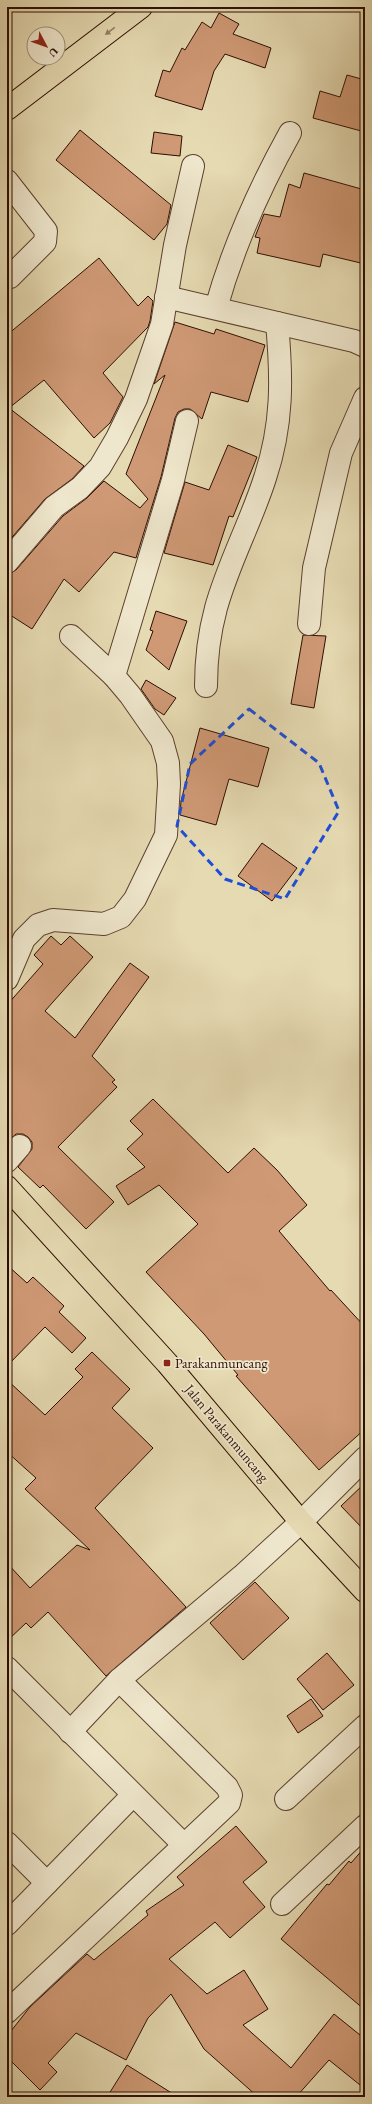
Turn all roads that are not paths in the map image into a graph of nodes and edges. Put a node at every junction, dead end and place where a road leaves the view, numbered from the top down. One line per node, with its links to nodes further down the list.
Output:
1 (141, 7): 2 (main road, one-way to 2)
2 (7, 109)
3 (290, 133): 8 (street)
4 (193, 166): 7 (street)
5 (7, 182): 6 (street)
6 (7, 277)
7 (166, 297): 8 (street); 13 (street)
8 (216, 308): 9 (street)
9 (277, 323): 10 (street); 17 (street)
10 (365, 346)
11 (365, 398): 14 (street)
12 (187, 421): 16 (street)
13 (7, 562)
14 (309, 624)
15 (71, 636): 16 (street)
16 (114, 676): 18 (street)
17 (206, 686)
18 (7, 980)
19 (7, 1187): 21 (main road, Jalan Parakanmuncang)
20 (365, 1458): 21 (street)
21 (301, 1522): 22 (main road, Jalan Parakanmuncang); 24 (street)
22 (362, 1583)
23 (7, 1668): 26 (street)
24 (119, 1680): 26 (street); 31 (street)
25 (365, 1726): 28 (street)
26 (70, 1732): 27 (street)
27 (133, 1795): 31 (street); 32 (street)
28 (286, 1799)
29 (365, 1826): 33 (street)
30 (7, 1843): 32 (street)
31 (184, 1845): 35 (street)
32 (47, 1883): 34 (street)
33 (282, 1904)
34 (7, 1924)
35 (7, 2012)

